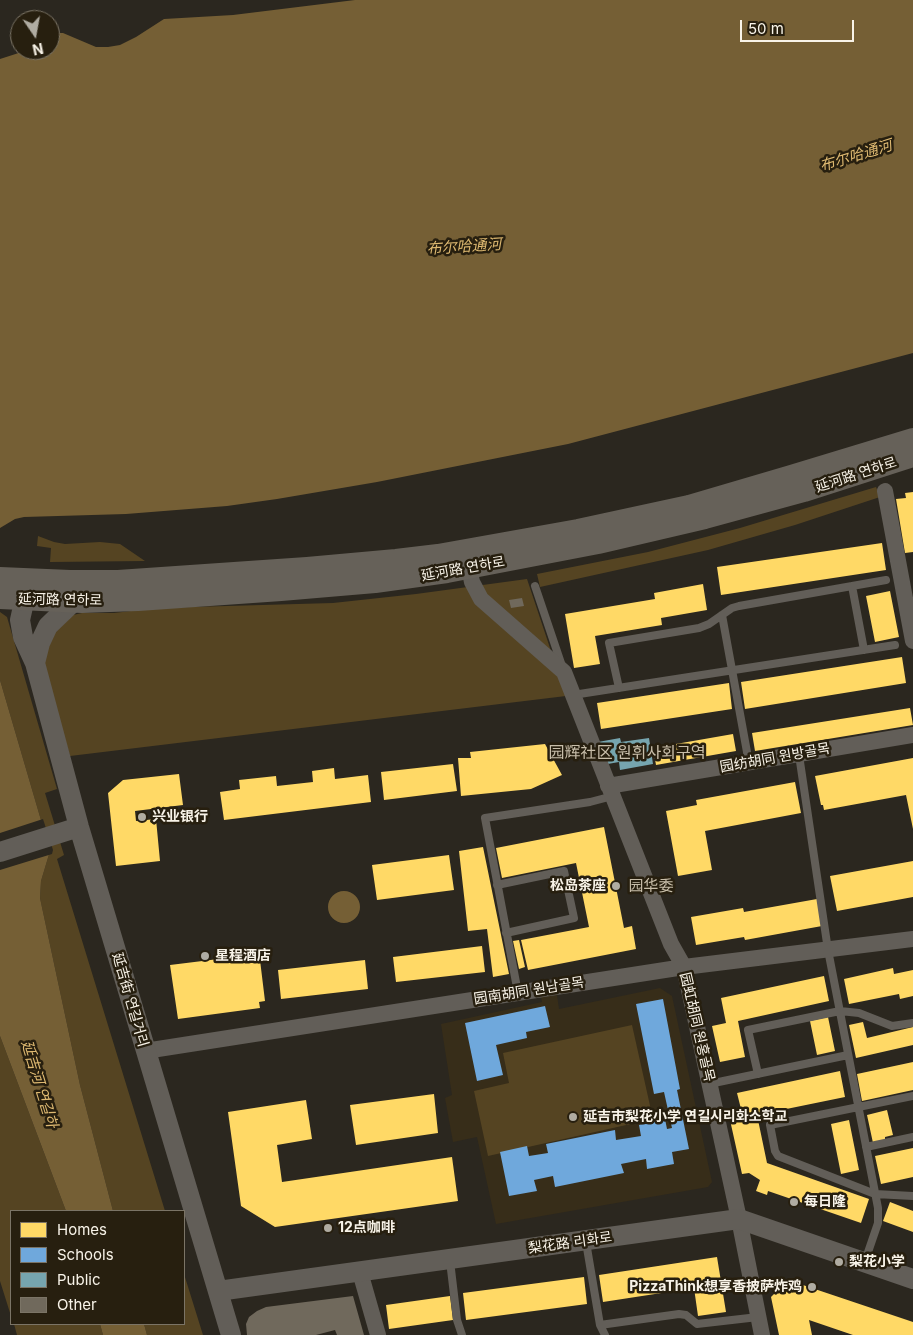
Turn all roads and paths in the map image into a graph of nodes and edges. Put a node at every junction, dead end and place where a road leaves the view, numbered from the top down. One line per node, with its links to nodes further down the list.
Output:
1 (913, 439): 8 (main road, 延河路 연하로)
2 (913, 456): 4 (main road, 延河路 연하로)
3 (885, 491): 9 (street)
4 (469, 568): 10 (main road, 延河路 연하로); 17 (street, 园虹胡同 원홍골목)
5 (886, 580): 7 (lane)
6 (535, 586): 17 (lane)
7 (852, 586): 11 (lane); 14 (lane)
8 (14, 589): 10 (main road, 延河路 연하로); 15 (street, 延吉街 연길거리)
9 (909, 597): 12 (street)
10 (73, 602): 15 (street)
11 (722, 615): 16 (lane); 18 (lane)
12 (913, 637)
13 (896, 645): 14 (lane)
14 (864, 650): 16 (lane)
15 (34, 663): 24 (street, 延吉街 연길거리)
16 (732, 670): 18 (lane); 22 (lane)
17 (564, 672): 19 (street, 园虹胡同 원홍골목)
18 (619, 688): 19 (lane)
19 (573, 695): 23 (street, 园虹胡同 원홍골목)
20 (913, 735): 21 (street, 园纺胡同 원방골목)
21 (799, 754): 22 (street, 园纺胡同 원방골목); 29 (lane)
22 (749, 763): 23 (street, 园纺胡同 원방골목)
23 (610, 790): 26 (lane); 30 (street, 园虹胡同 원홍골목)
24 (73, 829): 25 (street); 34 (street, 延吉街 연길거리)
25 (0, 852)
26 (497, 885): 27 (lane); 27 (lane)
27 (506, 933): 31 (lane)
28 (913, 939): 29 (street, 园南胡同 원남골목)
29 (828, 950): 30 (street, 园南胡同 원남골목); 32 (lane)
30 (684, 967): 31 (street, 园南胡同 원남골목); 37 (street, 园虹胡同 원홍골목)
31 (518, 993): 34 (street, 园南胡同 원남골목)
32 (840, 1011): 33 (lane); 35 (lane); 36 (lane)
33 (913, 1023)
34 (145, 1050): 50 (street, 延吉街 연길거리)
35 (848, 1055): 36 (lane); 39 (lane)
36 (758, 1074): 37 (lane)
37 (709, 1084): 44 (street, 园虹胡同 원홍골목)
38 (913, 1096): 39 (lane)
39 (858, 1107): 41 (lane); 42 (lane)
40 (913, 1137): 41 (lane)
41 (866, 1147): 42 (lane)
42 (875, 1194): 43 (lane); 47 (lane)
43 (913, 1196)
44 (739, 1219): 45 (street, 梨花路 리화로); 47 (street, 梨花路 리화로); 51 (street, 园虹胡同 원홍골목)
45 (586, 1240): 46 (street, 梨花路 리화로); 52 (lane)
46 (450, 1260): 48 (street, 梨花路 리화로); 55 (lane)
47 (864, 1264): 49 (street, 梨花路 리화로)
48 (360, 1272): 50 (street, 梨花路 리화로); 54 (street)
49 (913, 1279)
50 (218, 1291): 53 (street, 延吉街 연길거리)
51 (758, 1316): 52 (lane); 57 (street, 园虹胡同 원홍골목)
52 (600, 1325): 56 (lane)
53 (231, 1335)
54 (378, 1335)
55 (462, 1335)
56 (605, 1335)
57 (762, 1335)

